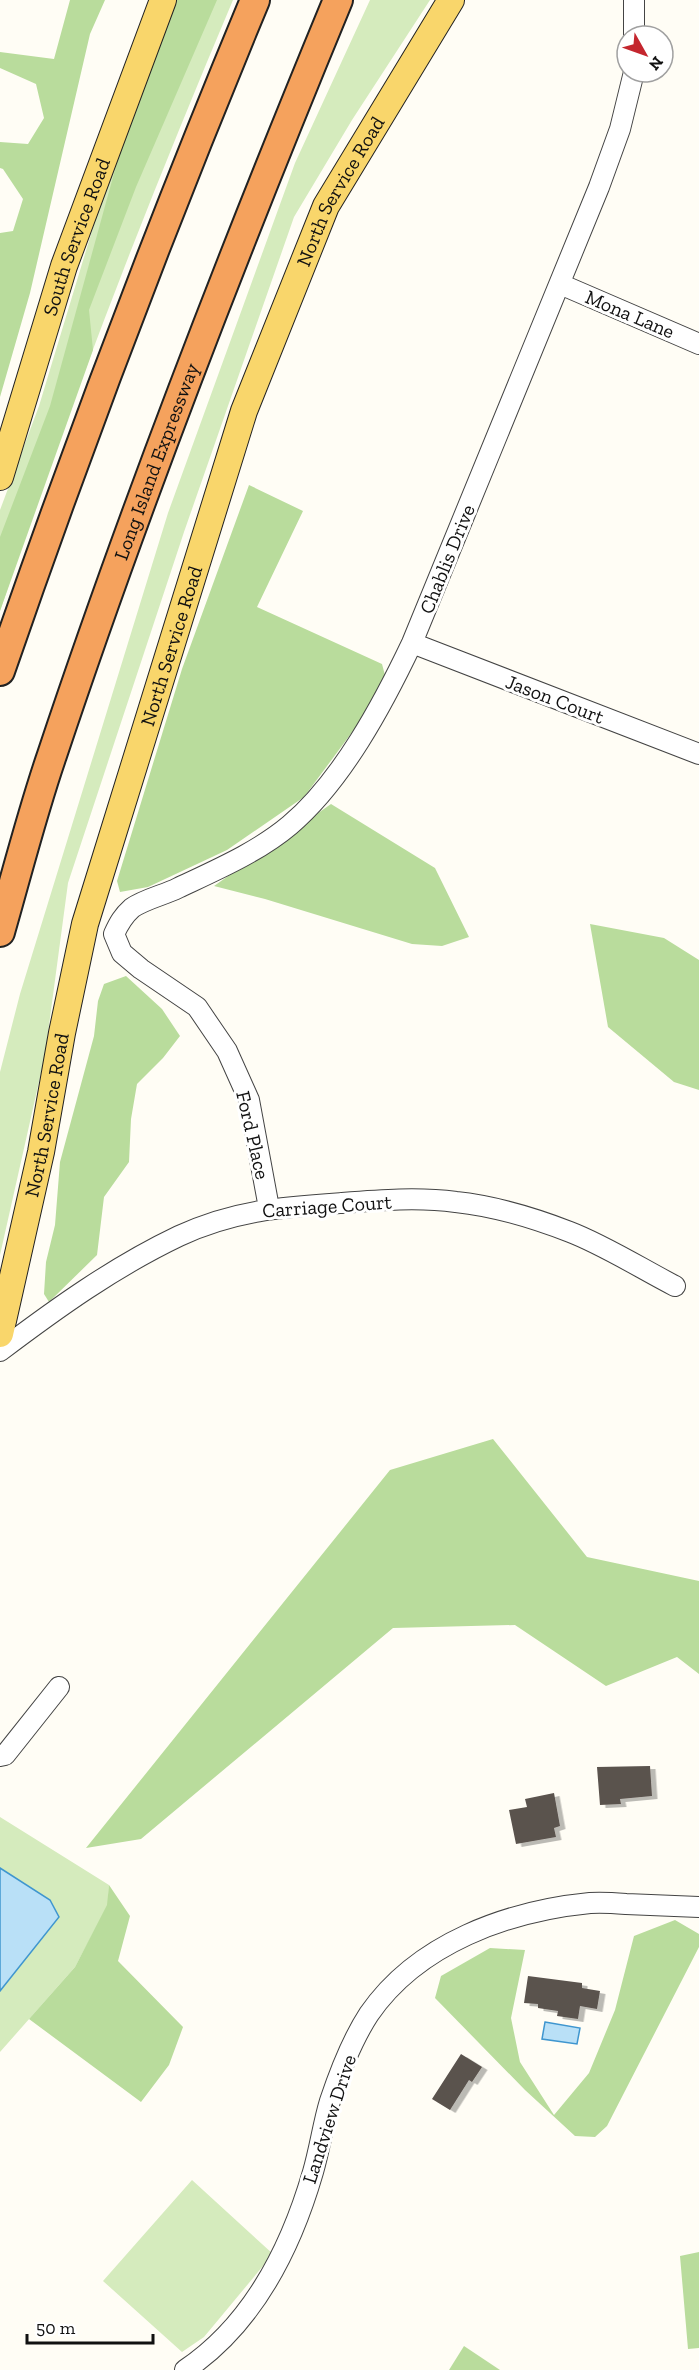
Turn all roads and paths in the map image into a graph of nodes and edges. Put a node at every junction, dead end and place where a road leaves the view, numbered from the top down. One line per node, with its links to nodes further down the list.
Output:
1 (163, 0): 10 (main road, South Service Road)
2 (255, 0): 12 (highway)
3 (338, 0): 14 (highway, Long Island Expressway)
4 (451, 0): 18 (main road, North Service Road)
5 (634, 0): 6 (street)
6 (634, 24)
7 (631, 84): 8 (street, Chablis Drive)
8 (560, 284): 9 (street, Mona Lane); 11 (street, Chablis Drive)
9 (699, 344)
10 (0, 477)
11 (412, 643): 13 (street, Jason Court); 15 (street, Chablis Drive)
12 (0, 671)
13 (699, 754)
14 (0, 932)
15 (114, 934): 16 (street, Ford Place)
16 (269, 1208): 17 (street, Carriage Court); 19 (street, Carriage Court)
17 (675, 1286)
18 (0, 1334)
19 (0, 1351)
20 (59, 1687): 21 (street)
21 (0, 1756)
22 (699, 1907): 23 (street, Landview Drive)
23 (185, 2370)

